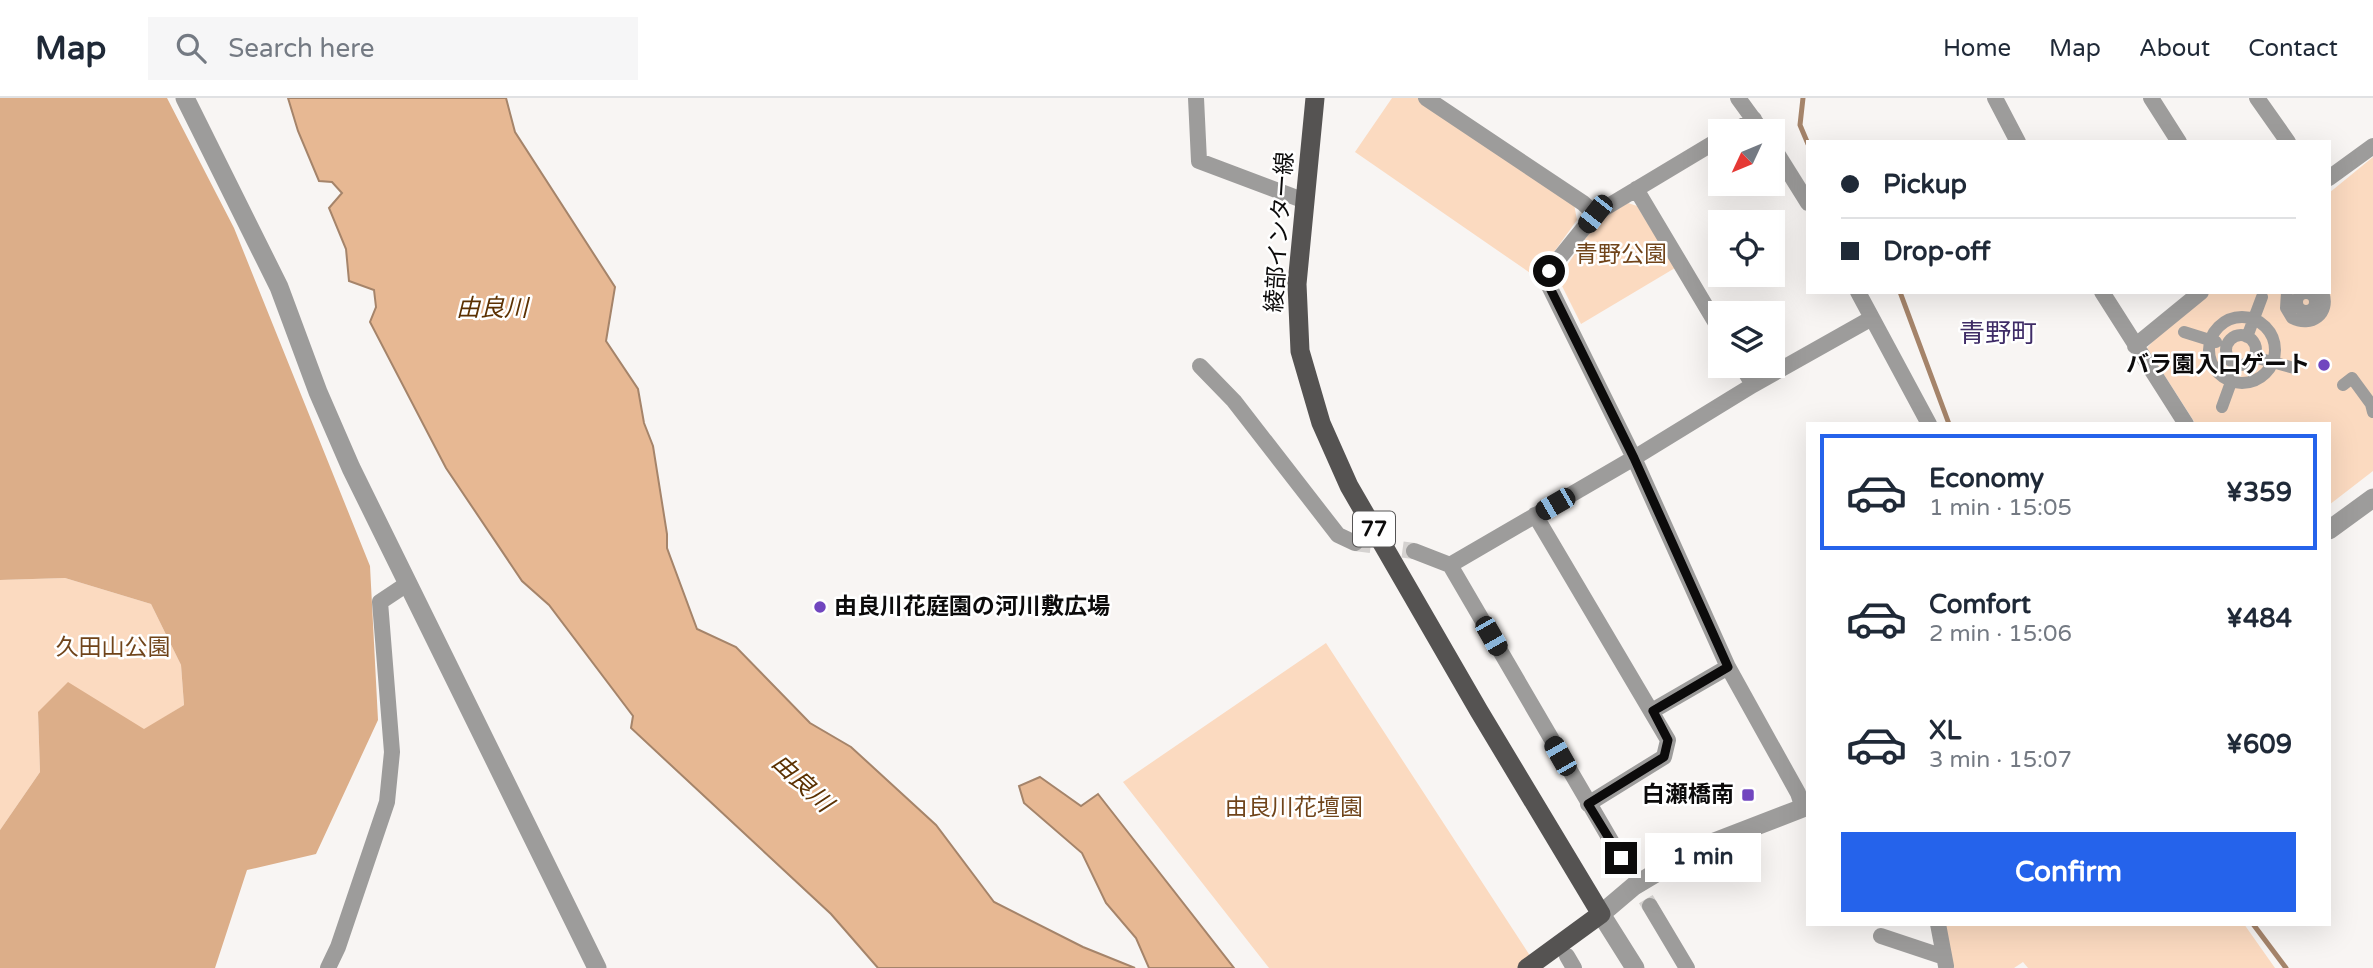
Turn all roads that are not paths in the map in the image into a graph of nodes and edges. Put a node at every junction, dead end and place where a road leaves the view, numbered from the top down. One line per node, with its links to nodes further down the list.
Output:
1 (185, 98): 53 (street)
2 (1196, 98): 19 (street)
3 (1315, 98): 19 (main road, 綾部インター線 / 77)
4 (1426, 98): 20 (street)
5 (1738, 98): 9 (street)
6 (1995, 98): 10 (street)
7 (2151, 98): 11 (street)
8 (2257, 98): 12 (street)
9 (1754, 119)
10 (2017, 140)
11 (2178, 140)
12 (2286, 140)
13 (1708, 146): 17 (street)
14 (2373, 146): 16 (street)
15 (1785, 166): 18 (street)
16 (2331, 177)
17 (1636, 189): 20 (street); 25 (street)
18 (1806, 200)
19 (1306, 201): 60 (main road, 綾部インター線 / 77)
20 (1595, 214): 46 (street)
21 (1859, 294): 26 (street)
22 (2103, 294): 32 (street)
23 (2199, 294): 32 (street)
24 (2262, 296): 27 (street)
25 (1708, 310)
26 (1872, 318): 40 (street); 44 (street)
27 (2253, 319): 29 (street); 30 (street); 34 (street)
28 (2184, 332): 30 (street)
29 (2247, 337): 31 (street); 33 (street)
30 (2210, 340): 31 (street); 39 (street)
31 (2227, 345): 35 (street)
32 (2135, 346): 45 (street)
33 (2254, 357): 34 (street); 35 (street)
34 (2273, 362): 37 (street); 39 (street)
35 (2238, 365): 39 (street)
36 (1200, 366): 50 (street)
37 (2294, 368)
38 (1749, 378): 40 (street)
39 (2232, 382): 42 (street)
40 (1753, 385): 46 (street)
41 (2343, 385): 43 (street)
42 (2222, 407)
43 (2370, 417)
44 (1928, 422)
45 (2185, 422)
46 (1634, 458): 48 (street); 54 (street)
47 (2373, 498): 49 (street)
48 (1535, 515): 52 (street); 55 (street)
49 (2331, 529)
50 (1355, 543)
51 (1414, 551): 52 (street)
52 (1450, 565): 56 (street)
53 (407, 584): 65 (street); 66 (street)
54 (1728, 667): 55 (street); 57 (street)
55 (1653, 711): 56 (street)
56 (1588, 804): 58 (street)
57 (1805, 807): 60 (street)
58 (1621, 858)
59 (1650, 906): 69 (street)
60 (1601, 914): 63 (main road); 68 (street)
61 (1938, 926): 64 (street)
62 (1881, 936): 64 (street)
63 (1563, 959): 67 (main road)
64 (1945, 963)
65 (328, 968)
66 (597, 968)
67 (1527, 968)
68 (1635, 968)
69 (1687, 968)

